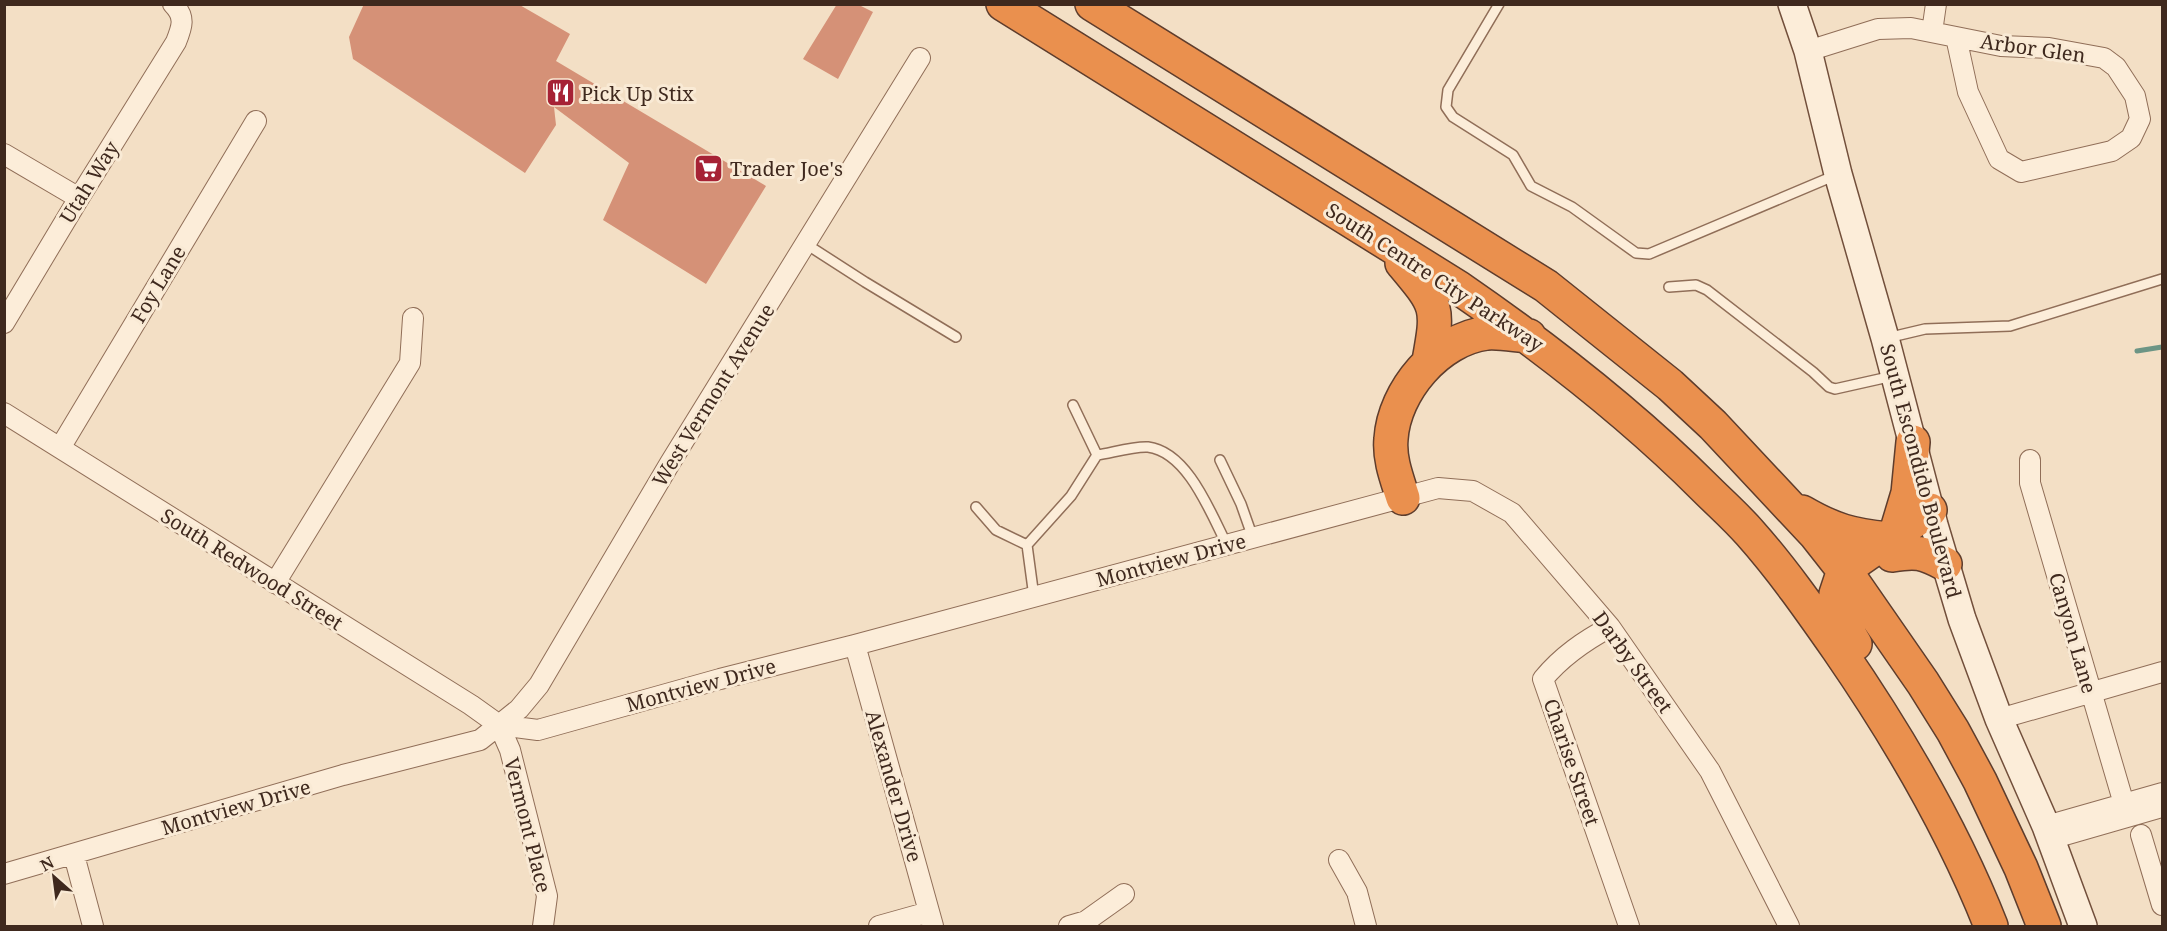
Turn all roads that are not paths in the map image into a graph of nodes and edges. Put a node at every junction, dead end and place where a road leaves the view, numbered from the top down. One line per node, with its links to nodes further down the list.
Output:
1 (173, 4): 14 (street, Utah Way)
2 (1003, 4): 15 (highway, South Centre City Parkway)
3 (1092, 4): 34 (highway)
4 (1499, 4): 13 (lane)
5 (1792, 4): 9 (main road, South Escondido Boulevard)
6 (1936, 4): 7 (street)
7 (1932, 32): 8 (street, Arbor Glen); 9 (street, Arbor Glen)
8 (1956, 37): 8 (street, Arbor Glen)
9 (1808, 51): 13 (main road, South Escondido Boulevard)
10 (920, 58): 16 (street, West Vermont Avenue)
11 (256, 121): 29 (street, Foy Lane)
12 (4, 154): 14 (street)
13 (1838, 174): 23 (main road, South Escondido Boulevard)
14 (79, 198): 20 (street, Utah Way)
15 (1384, 241): 21 (highway, South Centre City Parkway); 24 (highway)
16 (806, 244): 22 (lane); 51 (street, West Vermont Avenue)
17 (2163, 279): 23 (lane)
18 (1669, 287): 25 (lane)
19 (413, 318): 44 (street)
20 (4, 323)
21 (1529, 336): 24 (highway); 36 (highway, South Centre City Parkway)
22 (956, 337)
23 (1885, 338): 25 (main road, South Escondido Boulevard)
24 (1429, 361): 33 (highway)
25 (1894, 375): 28 (main road, South Escondido Boulevard)
26 (1073, 405): 30 (lane)
27 (4, 413): 29 (street, South Redwood Street)
28 (1913, 442): 37 (main road, South Escondido Boulevard); 39 (highway)
29 (60, 448): 44 (street, South Redwood Street)
30 (1097, 455): 40 (lane); 41 (lane)
31 (1220, 460): 38 (lane)
32 (2031, 460): 49 (street, Canyon Lane)
33 (1403, 498): 38 (street, Montview Drive); 46 (street, Darby Street)
34 (1790, 506): 39 (highway); 43 (highway)
35 (976, 507): 40 (lane)
36 (1730, 513): 43 (highway); 52 (highway, South Centre City Parkway)
37 (1932, 517): 39 (highway); 42 (main road, South Escondido Boulevard)
38 (1253, 538): 41 (street, Montview Drive)
39 (1892, 542): 42 (highway); 43 (highway)
40 (1027, 545): 45 (lane)
41 (1227, 545): 45 (street, Montview Drive)
42 (1945, 564): 50 (main road, South Escondido Boulevard)
43 (1845, 579): 52 (highway); 72 (highway)
44 (275, 584): 51 (street, South Redwood Street)
45 (1034, 597): 47 (street, Montview Drive)
46 (1610, 627): 69 (street, Charise Street); 70 (street, Darby Street)
47 (855, 645): 51 (street, Montview Drive); 63 (street, Alexander Drive)
48 (2163, 672): 49 (street)
49 (2090, 692): 50 (street); 54 (street, Canyon Lane)
50 (1999, 719): 56 (main road, South Escondido Boulevard)
51 (498, 725): 58 (street, Montview Drive); 65 (street, Vermont Place)
52 (1923, 782): 71 (highway, South Centre City Parkway)
53 (2163, 793): 54 (street)
54 (2124, 804): 56 (street)
55 (2163, 807): 56 (street)
56 (2048, 833): 73 (main road, South Escondido Boulevard)
57 (2141, 835): 62 (street)
58 (74, 855): 60 (street, Montview Drive); 64 (street)
59 (1339, 860): 68 (street)
60 (4, 874)
61 (1124, 894): 67 (street)
62 (2163, 905)
63 (931, 919): 66 (street)
64 (93, 927)
65 (543, 927)
66 (879, 927)
67 (1070, 927)
68 (1366, 927)
69 (1629, 927)
70 (1789, 927)
71 (1991, 927)
72 (2044, 927)
73 (2083, 927)

